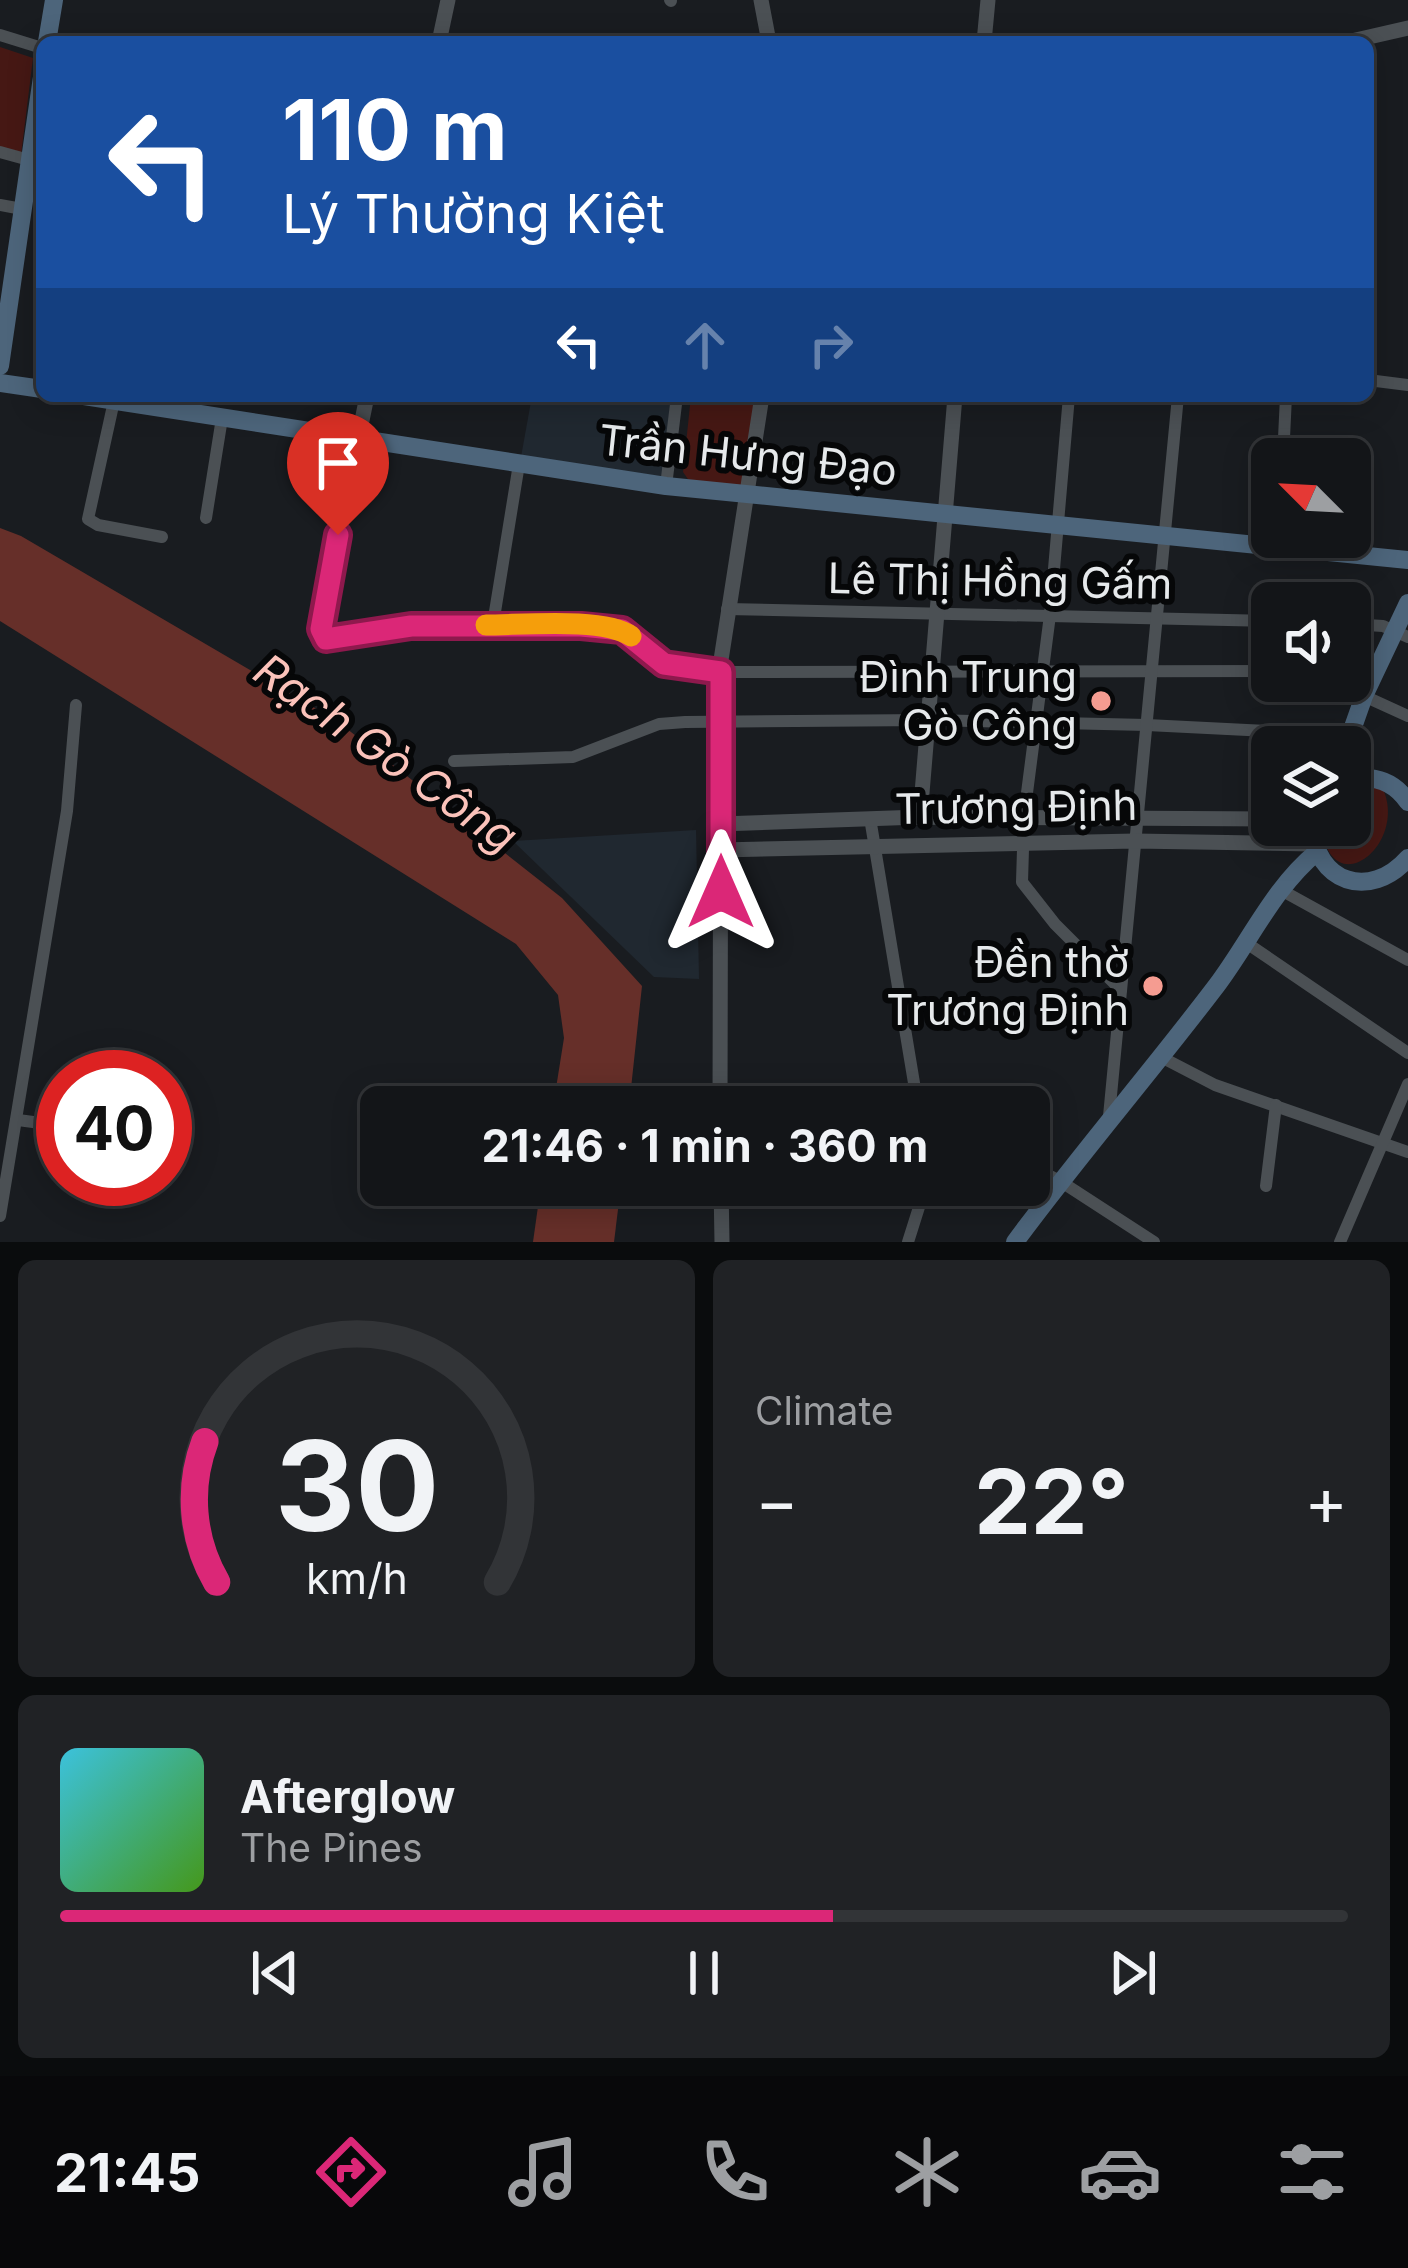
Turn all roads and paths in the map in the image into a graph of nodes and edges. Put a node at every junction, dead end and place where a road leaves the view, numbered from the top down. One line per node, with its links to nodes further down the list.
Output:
1 (54, 0): 7 (main road)
2 (448, 0): 8 (street)
3 (761, 0): 9 (street)
4 (988, 0): 10 (street)
5 (1408, 28): 11 (street)
6 (0, 34): 12 (street)
7 (47, 36)
8 (440, 36)
9 (768, 36)
10 (985, 36)
11 (1373, 36)
12 (36, 43)
13 (36, 115): 15 (main road)
14 (0, 152): 15 (street)
15 (29, 160): 17 (main road)
16 (0, 205): 17 (street)
17 (22, 209): 18 (main road)
18 (0, 366)
19 (1374, 381): 21 (street)
20 (0, 383): 22 (main road)
21 (1408, 385)
22 (36, 388)
23 (114, 402): 42 (street)
24 (120, 402): 32 (main road, Trần Hưng Đạo)
25 (366, 402): 34 (street)
26 (676, 402): 36 (street)
27 (761, 402): 37 (street)
28 (954, 402): 38 (street)
29 (1069, 402): 40 (street)
30 (1177, 402): 41 (street)
31 (1286, 402): 33 (street)
32 (222, 418): 34 (main road, Trần Hưng Đạo); 39 (street)
33 (1284, 438)
34 (358, 440): 35 (main road, Trần Hưng Đạo); 52 (street)
35 (520, 464): 36 (main road, Trần Hưng Đạo); 52 (street)
36 (666, 486): 37 (main road, Trần Hưng Đạo)
37 (747, 495): 38 (main road, Trần Hưng Đạo); 47 (street)
38 (944, 512): 40 (main road, Trần Hưng Đạo); 48 (street)
39 (206, 518)
40 (1059, 524): 41 (main road, Trần Hưng Đạo); 49 (street)
41 (1165, 533): 43 (main road, Trần Hưng Đạo); 50 (street)
42 (162, 537)
43 (1251, 539)
44 (1371, 555): 45 (main road, Trần Hưng Đạo)
45 (1408, 560)
46 (1408, 603): 54 (main road)
47 (727, 609): 48 (street, Lê Thị Hồng Gấm); 58 (street)
48 (938, 612): 49 (street, Lê Thị Hồng Gấm); 57 (street)
49 (1050, 615): 50 (street, Lê Thị Hồng Gấm); 59 (street)
50 (1158, 616): 51 (street, Lê Thị Hồng Gấm); 55 (street)
51 (1251, 620)
52 (493, 625): 58 (street)
53 (1371, 625): 54 (street)
54 (1401, 634): 61 (main road)
55 (1153, 670): 56 (street); 59 (street); 69 (street)
56 (1251, 670)
57 (932, 671): 58 (street); 59 (street); 66 (street)
58 (721, 672): 67 (street)
59 (1042, 672): 68 (street)
60 (1371, 674): 61 (street)
61 (1374, 675): 62 (main road)
62 (1371, 681)
63 (1371, 699): 65 (street)
64 (76, 705): 99 (street)
65 (1408, 716)
66 (927, 720): 67 (street); 68 (street); 75 (street)
67 (720, 722): 71 (street); 79 (street)
68 (1037, 723): 69 (street); 74 (street)
69 (1147, 725): 70 (street); 77 (street)
70 (1251, 733)
71 (454, 761)
72 (1371, 777): 73 (main road)
73 (1408, 802)
74 (1024, 816): 75 (street, Trương Định); 77 (street, Trương Định); 82 (street)
75 (920, 817): 76 (street, Trương Định)
76 (870, 818): 79 (street, Trương Định); 83 (street)
77 (1137, 818): 78 (street, Trương Định); 81 (street)
78 (1251, 819)
79 (720, 824): 86 (street)
80 (1251, 840): 81 (street, Trương Định)
81 (1135, 841): 82 (street, Trương Định); 91 (street)
82 (1022, 844): 83 (street, Trương Định); 91 (street)
83 (874, 845): 86 (street, Trương Định); 96 (street)
84 (1310, 846): 88 (main road)
85 (1317, 846): 87 (main road)
86 (721, 850): 95 (street)
87 (1408, 858)
88 (1281, 890): 89 (main road); 90 (street)
89 (1248, 944): 92 (street); 93 (main road)
90 (1408, 960)
91 (1121, 991): 98 (street)
92 (1408, 1053)
93 (1161, 1057): 97 (street); 98 (main road)
94 (1408, 1084): 101 (street)
95 (719, 1086)
96 (914, 1086)
97 (1276, 1105): 101 (street); 105 (street)
98 (1109, 1116): 104 (main road)
99 (18, 1120): 100 (street); 108 (street)
100 (36, 1122)
101 (1383, 1141): 102 (street); 113 (street)
102 (1408, 1152)
103 (1050, 1176): 104 (street)
104 (1060, 1181): 111 (main road); 112 (street)
105 (1266, 1186)
106 (721, 1206): 109 (street)
107 (919, 1206): 110 (street)
108 (0, 1216)
109 (722, 1242)
110 (908, 1242)
111 (1015, 1242)
112 (1154, 1242)
113 (1340, 1242)

